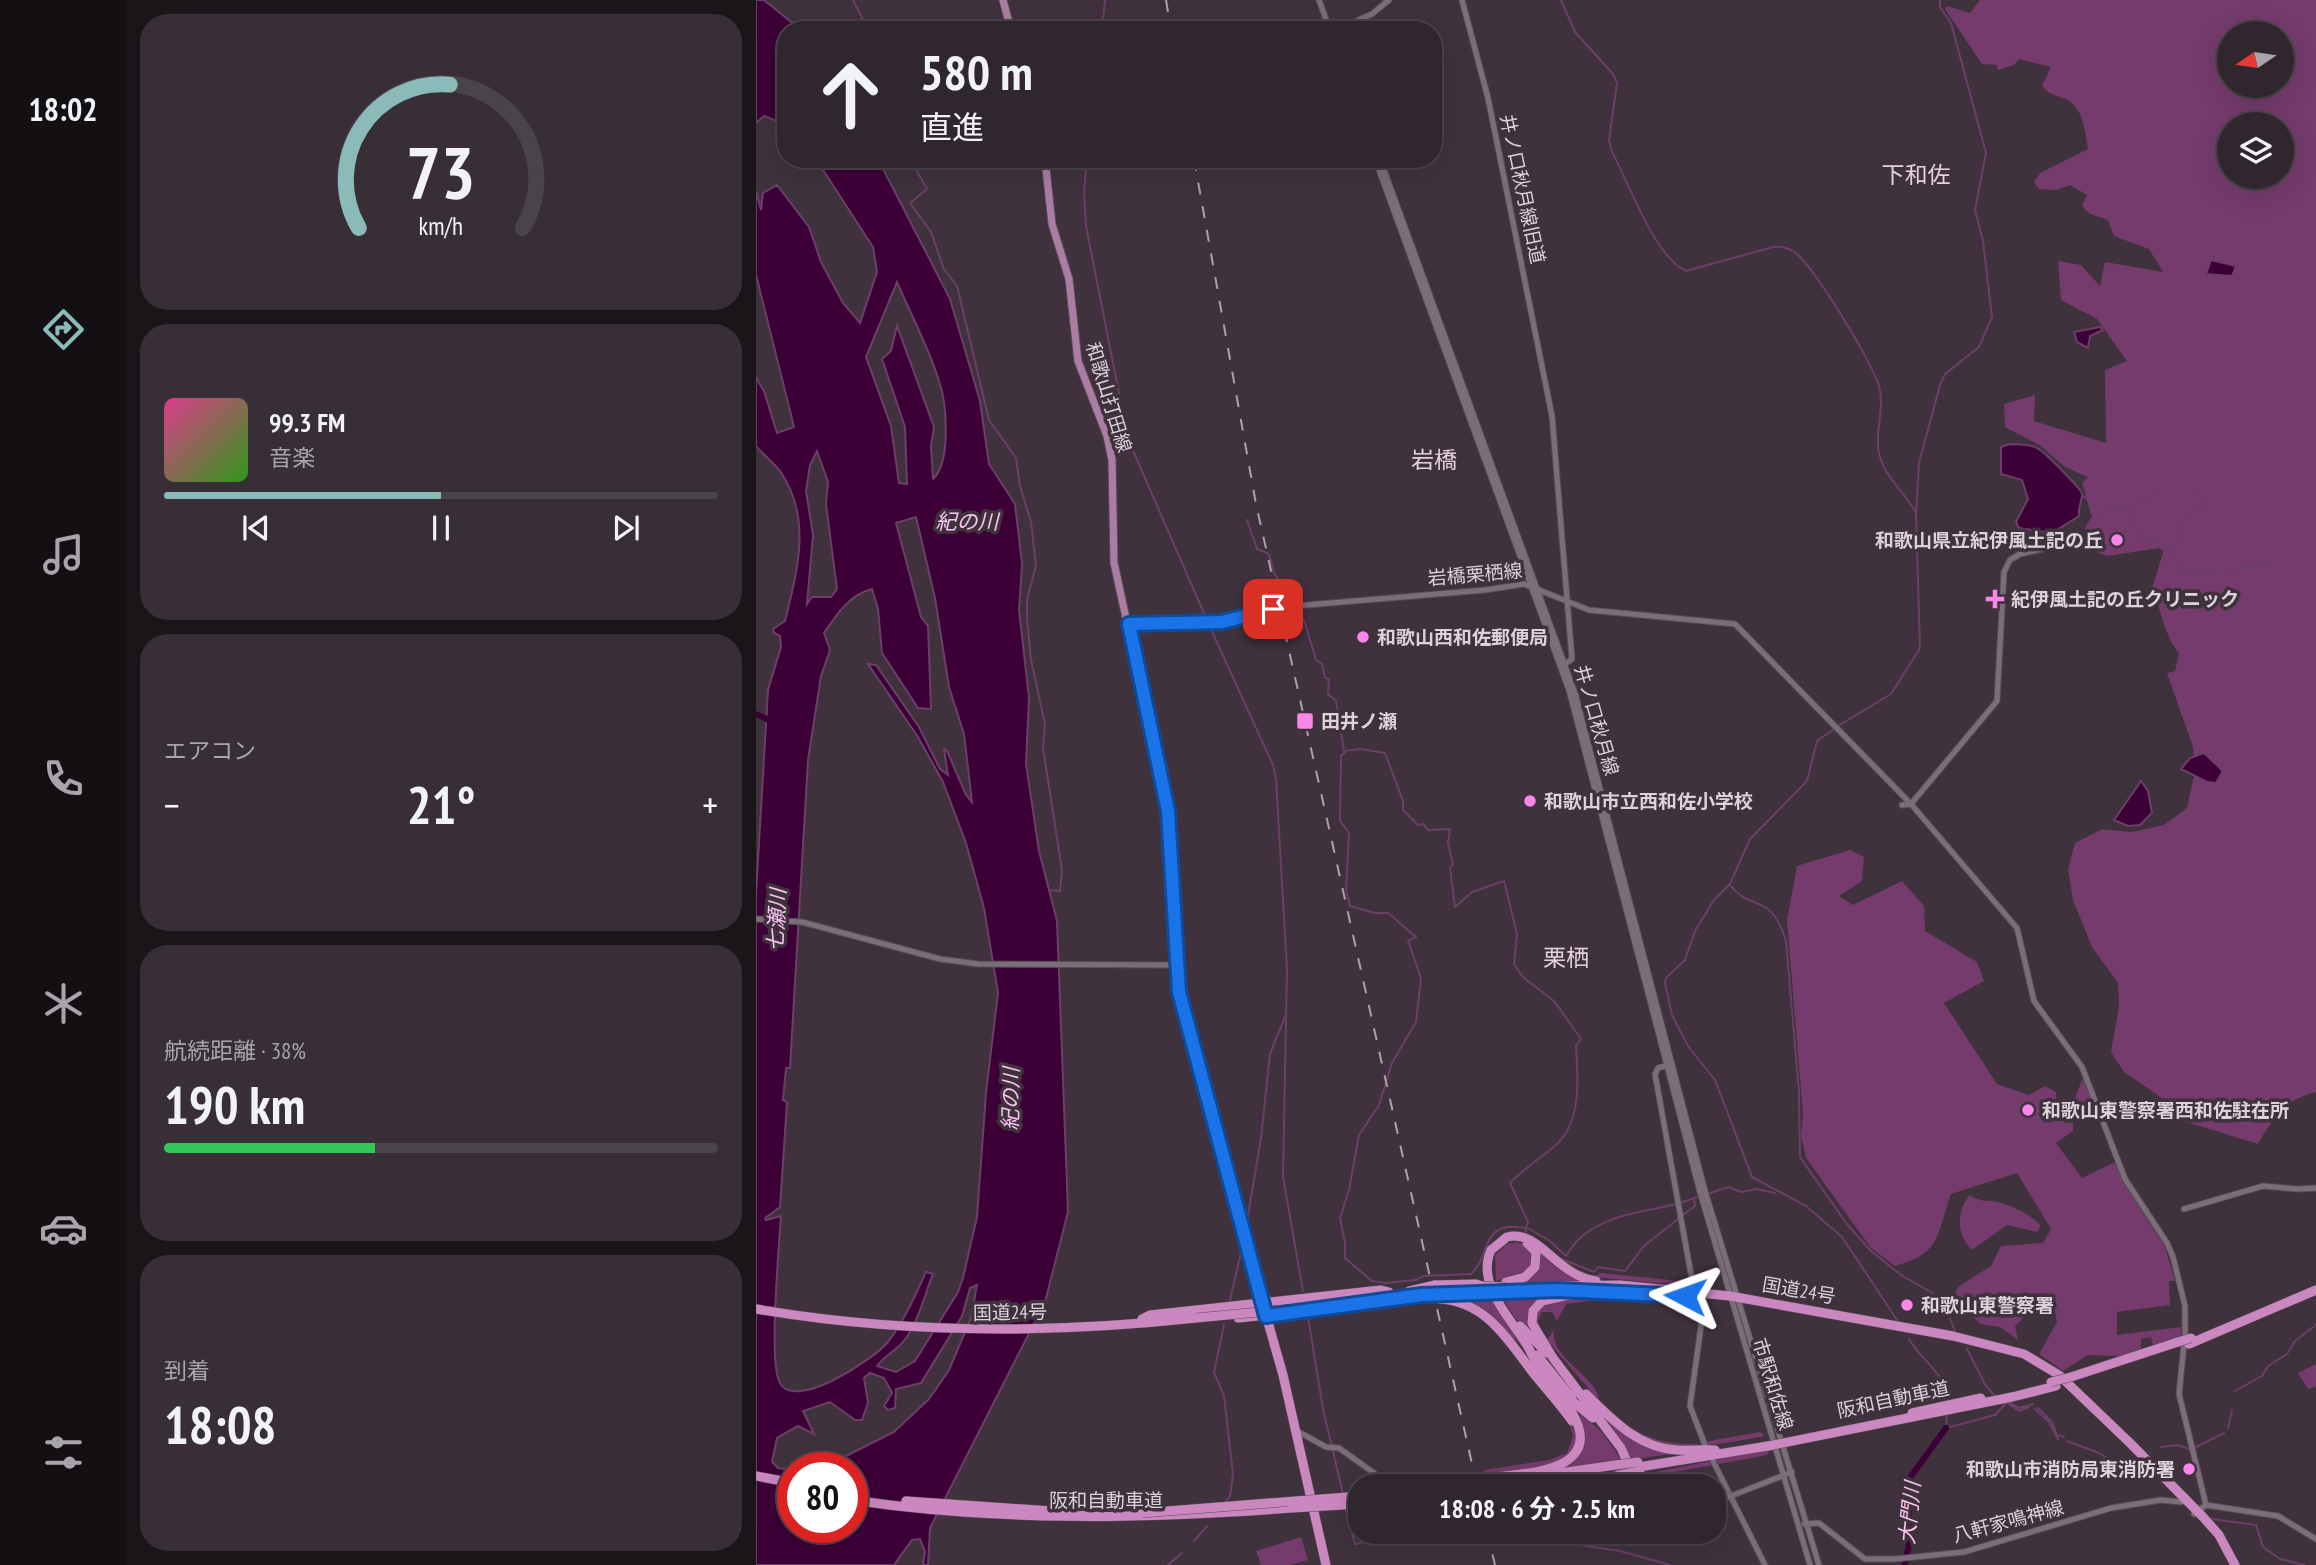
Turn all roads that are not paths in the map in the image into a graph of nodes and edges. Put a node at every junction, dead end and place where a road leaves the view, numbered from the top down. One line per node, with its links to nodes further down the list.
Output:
1 (1003, 0): 5 (main road)
2 (1319, 0): 6 (main road)
3 (1389, 0): 7 (main road)
4 (1462, 0): 12 (main road, 井ノ口秋月線旧道)
5 (1009, 21)
6 (1327, 21)
7 (1357, 21)
8 (1046, 168): 13 (main road, 和歌山打田線)
9 (1381, 168): 11 (main road, 井ノ口秋月線)
10 (2099, 536): 15 (main road)
11 (1533, 585): 12 (main road, 岩橋栗栖線); 13 (main road, 岩橋栗栖線); 14 (main road, 井ノ口秋月線); 19 (main road, 井ノ口秋月線)
12 (1566, 602): 14 (main road, 井ノ口秋月線旧道); 15 (main road, 岩橋栗栖線)
13 (1129, 624): 18 (main road, 和歌山打田線)
14 (1565, 664): 19 (main road, 井ノ口秋月線)
15 (1910, 804): 16 (main road); 76 (main road)
16 (1902, 805)
17 (756, 919): 18 (main road)
18 (1173, 965): 32 (main road, 和歌山打田線)
19 (1669, 1065): 29 (main road); 31 (main road, 井ノ口秋月線)
20 (2316, 1188): 21 (main road)
21 (2184, 1209)
22 (2316, 1284): 36 (highway, 阪和自動車道)
23 (1620, 1285): 24 (highway, 国道24号); 29 (highway, 国道24号); 40 (highway)
24 (1506, 1287): 26 (highway, 国道24号); 28 (highway, 国道24号); 42 (highway)
25 (2316, 1290): 36 (highway, 阪和自動車道)
26 (1587, 1291): 29 (highway, 国道24号); 42 (highway)
27 (1389, 1292): 28 (highway, 国道24号, bridge); 32 (highway); 37 (highway, 国道24号, bridge)
28 (1433, 1293): 30 (highway, 国道24号, bridge); 34 (highway, bridge); 41 (highway)
29 (1697, 1294): 31 (highway, 国道24号); 52 (main road)
30 (1380, 1298): 34 (highway, bridge); 37 (highway, 国道24号, bridge)
31 (1735, 1300): 57 (main road, 市駅和佐線); 64 (main road, 市駅和佐線); 73 (highway, 国道24号)
32 (1262, 1301): 37 (highway); 38 (highway)
33 (756, 1303): 39 (highway, 国道24号)
34 (1371, 1304): 38 (highway, bridge)
35 (756, 1309): 39 (highway, 国道24号)
36 (2266, 1310): 51 (highway, 阪和自動車道, bridge)
37 (1196, 1316): 38 (highway, bridge); 39 (highway, 国道24号); 39 (highway, 国道24号)
38 (1266, 1316): 49 (highway)
39 (1065, 1326)
40 (1519, 1333): 43 (highway); 46 (highway)
41 (1510, 1340): 43 (highway); 50 (highway)
42 (1540, 1343): 44 (highway); 47 (highway); 48 (highway)
43 (1541, 1370): 45 (highway)
44 (1570, 1377): 47 (highway); 48 (highway)
45 (1557, 1389): 46 (highway); 50 (highway)
46 (1581, 1407): 62 (highway)
47 (1591, 1409): 63 (highway)
48 (1602, 1410): 53 (highway)
49 (1297, 1431): 58 (main road); 82 (highway)
50 (1579, 1441): 59 (highway)
51 (1767, 1444): 53 (highway, 阪和自動車道); 55 (highway, 阪和自動車道)
52 (1705, 1445)
53 (1715, 1450): 55 (highway, 阪和自動車道)
54 (1713, 1461): 70 (main road)
55 (1639, 1467): 56 (highway, 阪和自動車道, bridge)
56 (1618, 1470): 60 (highway, 阪和自動車道); 61 (highway)
57 (1792, 1472): 64 (main road); 79 (main road)
58 (1375, 1474)
59 (1525, 1474)
60 (1575, 1474)
61 (1608, 1474)
62 (1628, 1474)
63 (1629, 1474)
64 (1784, 1475): 70 (main road); 80 (main road)
65 (756, 1476): 66 (highway)
66 (777, 1480)
67 (756, 1482): 68 (highway)
68 (777, 1486)
69 (868, 1496): 77 (highway, 阪和自動車道)
70 (1729, 1496): 72 (main road); 83 (main road)
71 (1348, 1497): 78 (highway, 阪和自動車道, bridge)
72 (1726, 1497)
73 (2183, 1500): 76 (highway, 国道24号); 79 (main road, 八軒家鳴神線)
74 (868, 1502): 77 (highway, 阪和自動車道)
75 (1348, 1504): 78 (highway, 阪和自動車道, bridge)
76 (2199, 1510): 81 (main road); 86 (highway, 国道24号); 87 (highway, 国道24号)
77 (1064, 1515): 78 (highway, 阪和自動車道)
78 (1143, 1515)
79 (1807, 1524): 80 (main road, 八軒家鳴神線); 85 (main road)
80 (1798, 1525): 84 (main road)
81 (2316, 1539)
82 (1326, 1565)
83 (1765, 1565)
84 (1810, 1565)
85 (1819, 1565)
86 (2229, 1565)
87 (2235, 1565)

